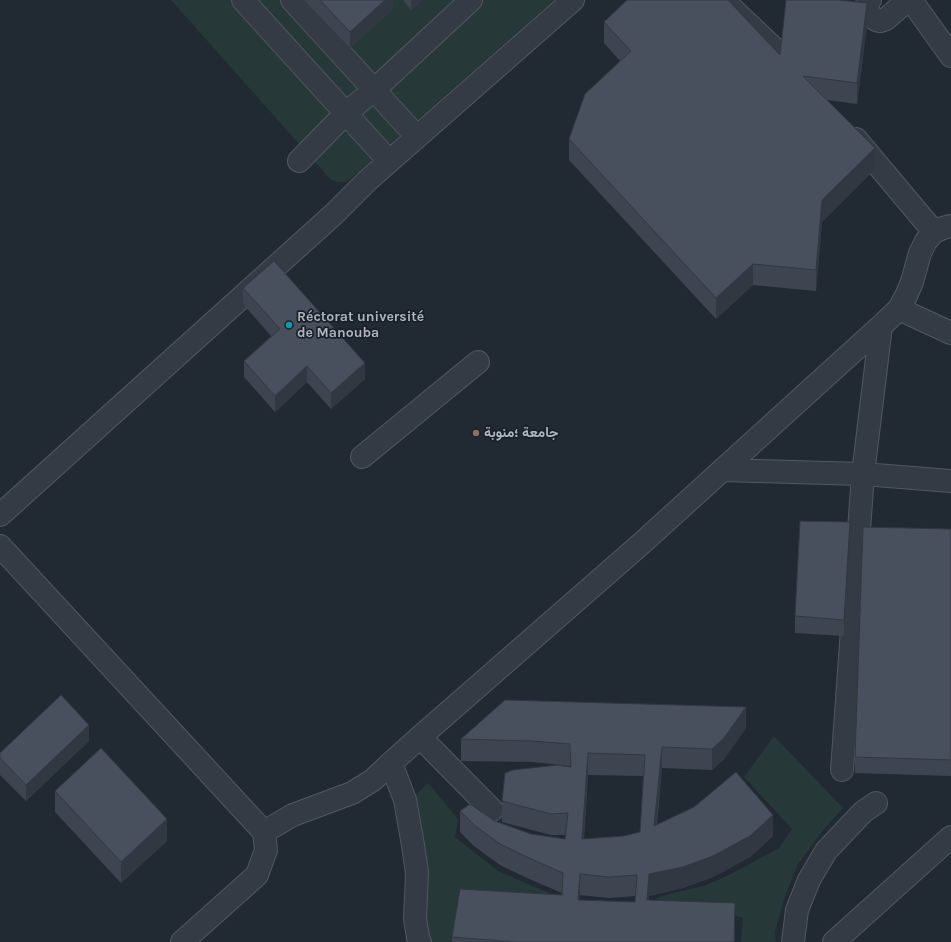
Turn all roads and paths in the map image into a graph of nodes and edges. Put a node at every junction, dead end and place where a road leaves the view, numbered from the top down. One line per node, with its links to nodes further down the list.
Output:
1 (243, 0): 12 (street)
2 (292, 0): 11 (street)
3 (471, 0): 11 (street)
4 (572, 0): 14 (street)
5 (722, 0): 9 (street)
6 (870, 0): 7 (street)
7 (908, 0)
8 (911, 0): 10 (street)
9 (782, 56)
10 (951, 56)
11 (374, 90): 12 (street); 14 (street)
12 (346, 113): 15 (street); 16 (street)
13 (843, 123): 17 (street)
14 (417, 137): 16 (street)
15 (299, 161)
16 (389, 161): 26 (street)
17 (942, 229): 18 (street)
18 (899, 309): 19 (street); 20 (street)
19 (882, 326): 23 (street); 24 (street)
20 (951, 333)
21 (478, 362): 22 (street)
22 (362, 457)
23 (722, 470): 24 (street); 28 (street)
24 (863, 474): 25 (street); 30 (street)
25 (951, 481)
26 (0, 515)
27 (0, 546): 33 (street)
28 (420, 737): 29 (street); 32 (street)
29 (391, 764): 33 (street); 36 (street)
30 (842, 770)
31 (876, 803): 37 (street)
32 (492, 810)
33 (264, 832): 35 (street)
34 (951, 837): 38 (street)
35 (182, 942)
36 (420, 942)
37 (792, 942)
38 (834, 942)

